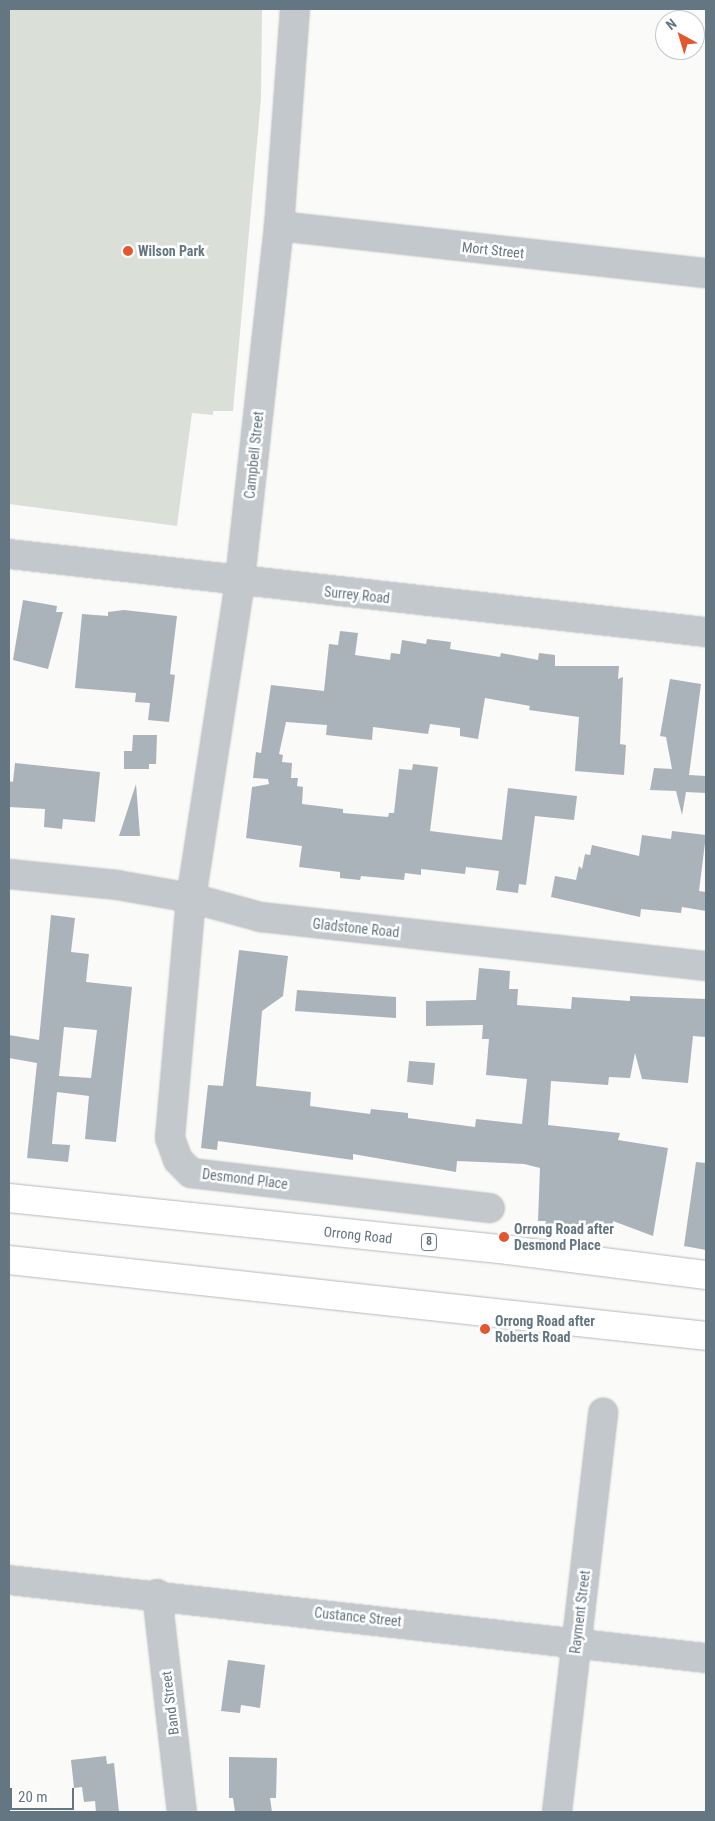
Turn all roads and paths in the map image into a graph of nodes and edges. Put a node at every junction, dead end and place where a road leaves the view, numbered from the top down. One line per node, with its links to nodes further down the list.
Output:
1 (295, 9): 2 (street, Campbell Street)
2 (279, 226): 3 (street, Mort Street); 5 (street, Campbell Street)
3 (706, 273)
4 (9, 554): 5 (street, Surrey Road)
5 (240, 582): 6 (street, Surrey Road); 8 (street, Campbell Street)
6 (706, 632)
7 (9, 874): 8 (street, Gladstone Road)
8 (191, 898): 9 (street, Gladstone Road); 11 (street, Desmond Place)
9 (706, 966)
10 (9, 1198): 13 (highway, Orrong Road / 8)
11 (490, 1208)
12 (9, 1260): 14 (highway)
13 (706, 1275)
14 (706, 1336)
15 (603, 1412): 18 (street, Rayment Street)
16 (9, 1580): 17 (street, Custance Street)
17 (157, 1594): 18 (street, Custance Street); 20 (street, Band Street)
18 (577, 1642): 19 (street, Custance Street); 21 (street, Rayment Street)
19 (706, 1658)
20 (182, 1812)
21 (557, 1812)

